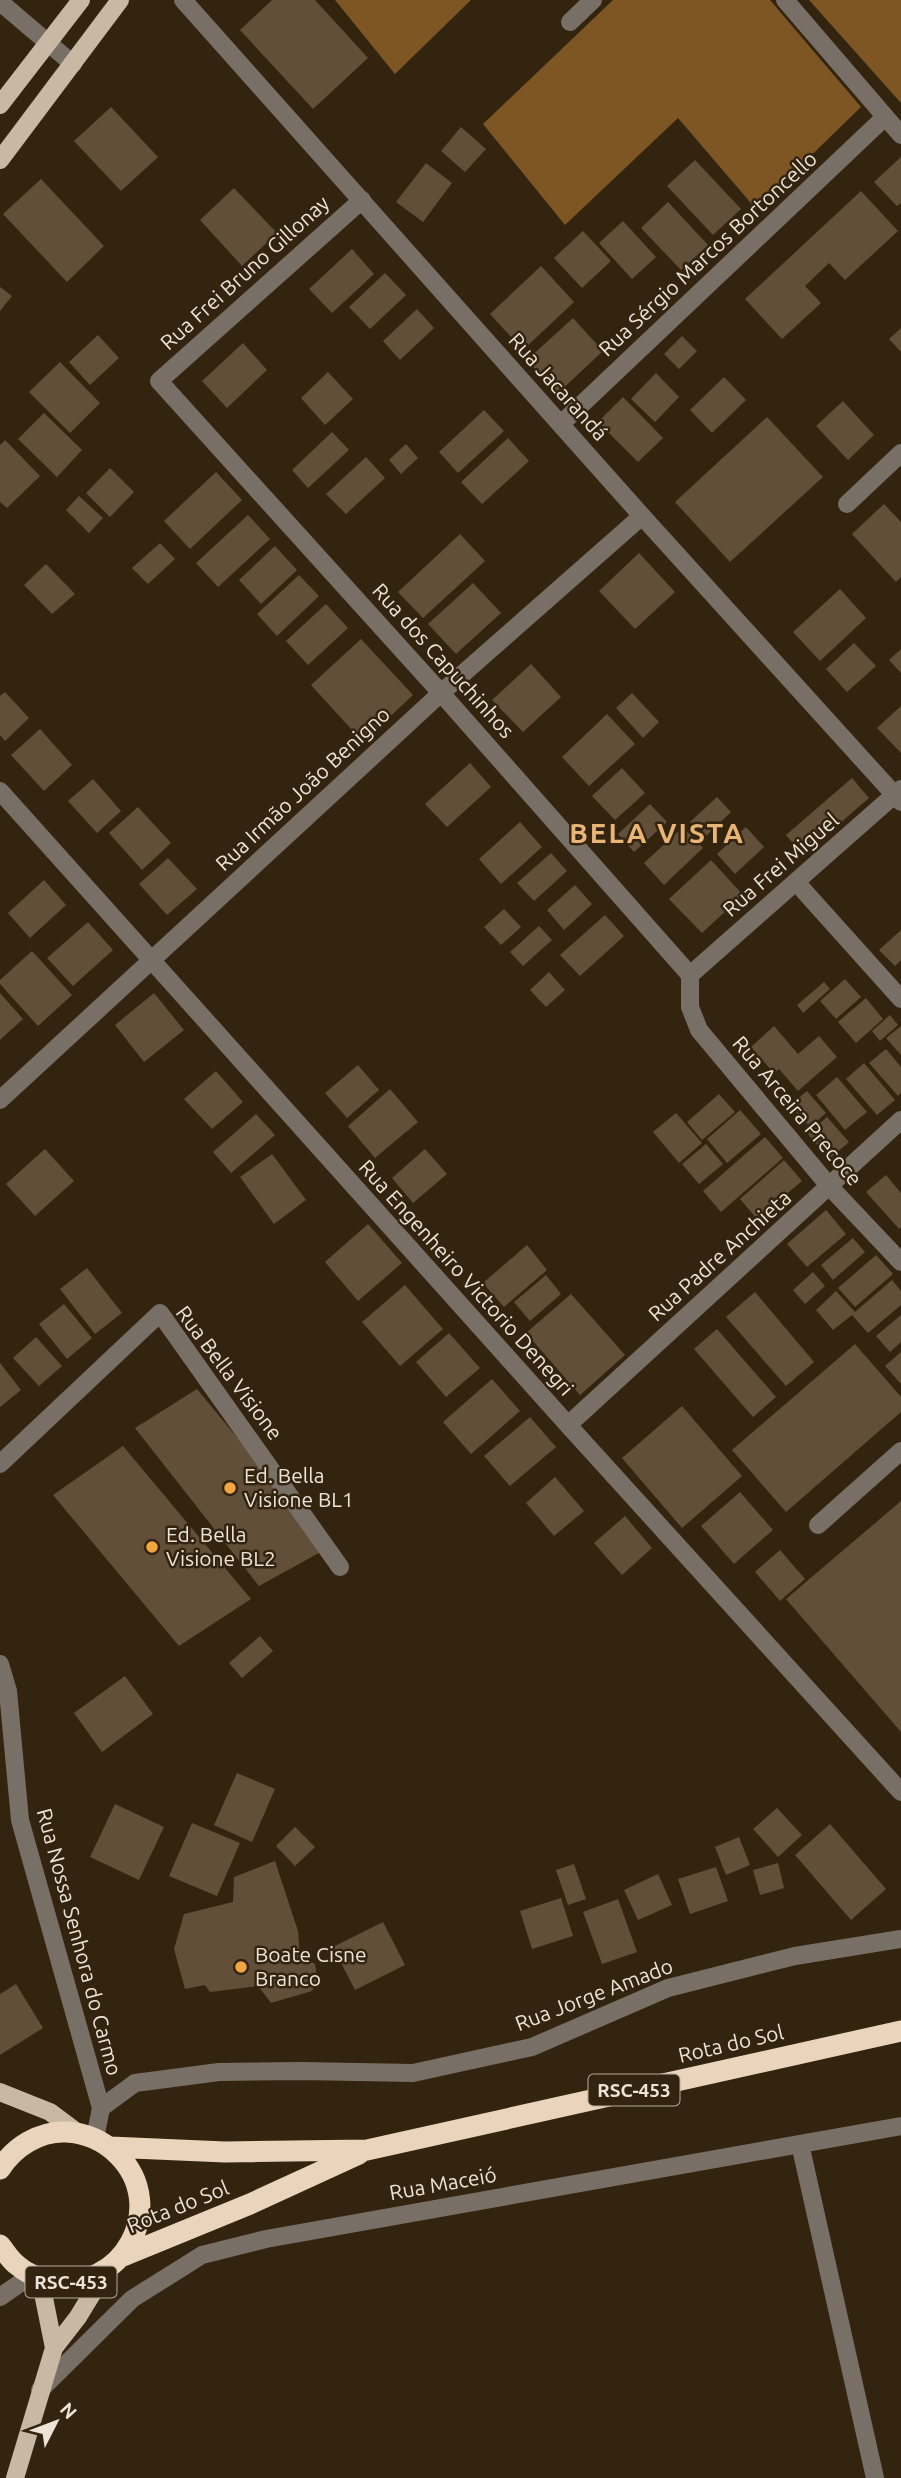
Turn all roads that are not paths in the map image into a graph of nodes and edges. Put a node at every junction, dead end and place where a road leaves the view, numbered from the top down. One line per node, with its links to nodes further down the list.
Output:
1 (81, 0): 8 (main road)
2 (121, 0): 9 (main road)
3 (183, 0): 14 (street, Rua Jacarandá)
4 (593, 0): 7 (street)
5 (785, 0): 11 (street)
6 (0, 2): 8 (street)
7 (570, 22)
8 (47, 43): 9 (street); 10 (main road)
9 (73, 64): 13 (main road)
10 (0, 105)
11 (885, 117): 12 (street); 16 (street, Rua Sérgio Marcos Bortoncello)
12 (901, 135)
13 (0, 160)
14 (362, 200): 15 (street, Rua Frei Bruno Gillonay); 16 (street, Rua Jacarandá)
15 (159, 381): 20 (street, Rua dos Capuchinhos)
16 (561, 424): 19 (street, Rua Jacarandá)
17 (901, 453): 18 (street)
18 (847, 504)
19 (642, 516): 20 (street, Rua Irmão João Benigno); 22 (street, Rua Jacarandá)
20 (442, 693): 24 (street, Rua Irmão João Benigno); 25 (street, Rua dos Capuchinhos)
21 (0, 792): 24 (street, Rua Engenheiro Victorio Denegri)
22 (899, 795): 23 (street, Rua Frei Miguel)
23 (796, 882): 25 (street, Rua Frei Miguel); 26 (street)
24 (150, 960): 27 (street, Rua Irmão João Benigno); 31 (street, Rua Engenheiro Victorio Denegri)
25 (690, 975): 29 (street, Rua Arceira Precoce)
26 (901, 999)
27 (0, 1100)
28 (901, 1120): 29 (street, Rua Padre Anchieta)
29 (830, 1187): 30 (street, Rua Arceira Precoce); 31 (street, Rua Padre Anchieta)
30 (901, 1262)
31 (568, 1425): 37 (street, Rua Engenheiro Victorio Denegri)
32 (901, 1451): 34 (street)
33 (0, 1464): 35 (street, Rua Bella Visione)
34 (818, 1525)
35 (340, 1567)
36 (0, 1664): 41 (street, Rua Nossa Senhora do Carmo)
37 (898, 1782)
38 (901, 1939): 41 (street, Rua Jorge Amado)
39 (901, 2031): 45 (highway, Rota do Sol / RSC-453)
40 (0, 2092): 43 (main road)
41 (101, 2108): 43 (street)
42 (901, 2126): 44 (street, Rua Maceió)
43 (94, 2140): 45 (highway, Rota do Sol / RSC-453); 46 (highway, RSC-453); 48 (highway, RSC-453)
44 (800, 2144): 53 (street, Rua Maceió); 55 (street)
45 (367, 2150): 48 (highway, Rota do Sol / RSC-453)
46 (3, 2158)
47 (0, 2245): 49 (highway, RSC-453)
48 (123, 2256): 50 (highway, RSC-453)
49 (22, 2271): 50 (highway, RSC-453); 51 (street); 52 (main road)
50 (106, 2271): 52 (main road)
51 (0, 2297)
52 (54, 2348): 53 (main road)
53 (40, 2390): 54 (main road)
54 (15, 2478)
55 (875, 2478)

